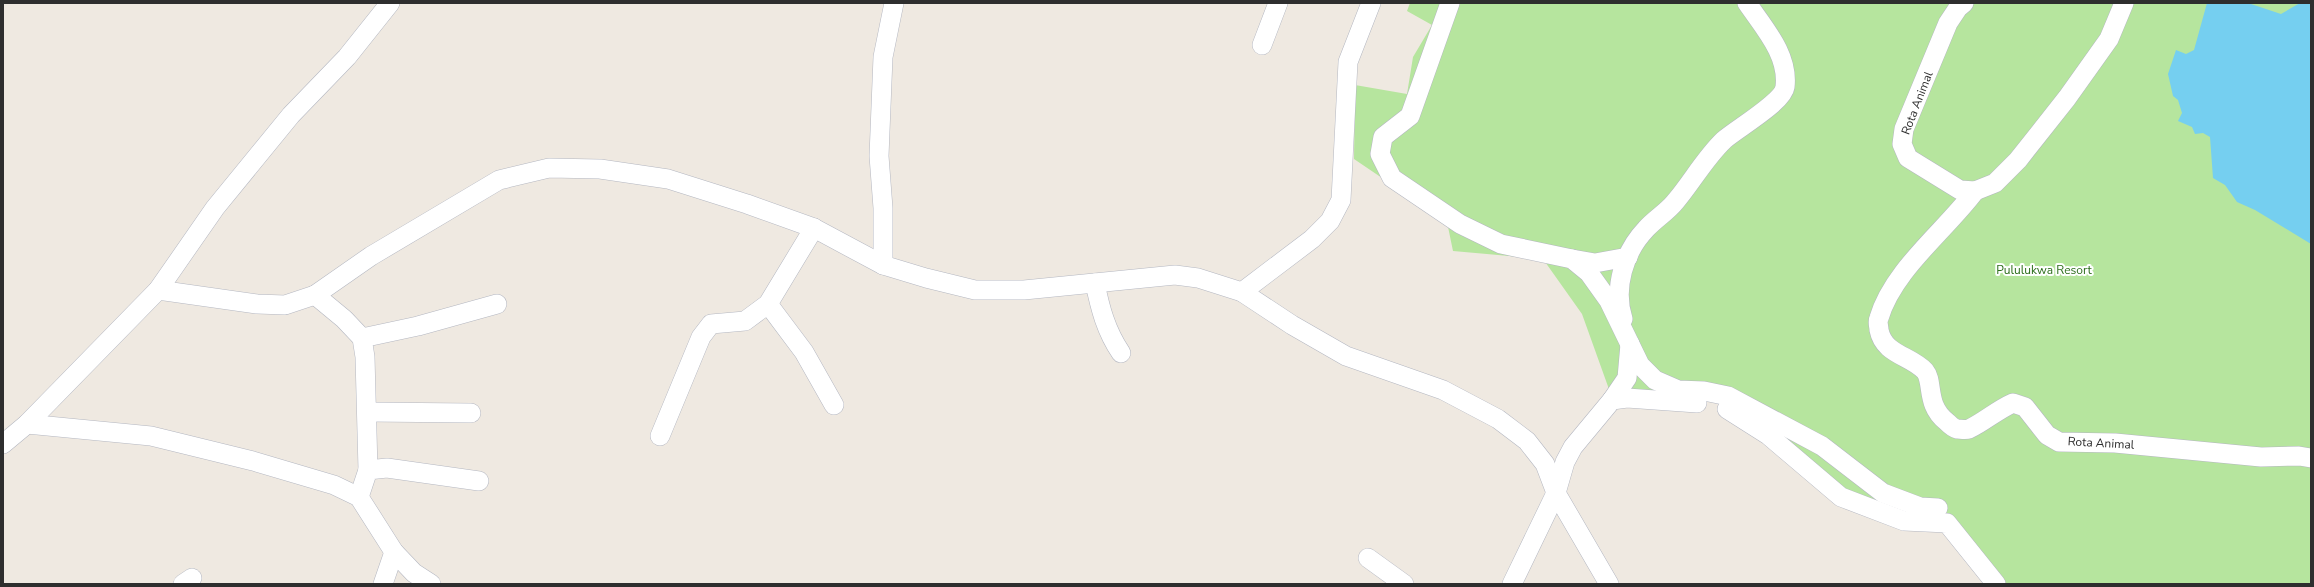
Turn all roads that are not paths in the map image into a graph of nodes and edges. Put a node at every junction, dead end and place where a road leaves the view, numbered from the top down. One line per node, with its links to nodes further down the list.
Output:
1 (390, 3): 16 (street)
2 (894, 3): 14 (street)
3 (1278, 3): 9 (street)
4 (1371, 3): 17 (street)
5 (1450, 3): 13 (street)
6 (1747, 3): 12 (street)
7 (1964, 3): 10 (street, Rota Animal)
8 (2124, 3): 10 (street)
9 (1262, 45)
10 (1975, 191): 31 (street, Rota Animal)
11 (814, 228): 14 (street); 18 (street); 20 (street)
12 (1628, 257): 13 (street); 22 (street)
13 (1572, 260): 22 (street)
14 (883, 265): 15 (street)
15 (1095, 283): 17 (street); 23 (street)
16 (158, 290): 18 (street); 28 (street)
17 (1242, 292): 34 (street)
18 (315, 295): 21 (street)
19 (497, 304): 21 (street)
20 (768, 304): 25 (street); 29 (street)
21 (362, 338): 26 (street)
22 (1630, 343): 24 (street); 36 (street)
23 (1121, 353)
24 (1612, 400): 34 (street); 44 (street)
25 (834, 405)
26 (367, 412): 27 (street); 32 (street)
27 (471, 413)
28 (26, 424): 30 (street); 35 (street)
29 (660, 436)
30 (3, 444)
31 (2311, 458)
32 (368, 470): 33 (street); 35 (street)
33 (479, 481)
34 (1556, 493): 42 (street); 43 (street)
35 (359, 497): 37 (street)
36 (1938, 508)
37 (394, 552): 39 (street); 40 (street)
38 (1368, 558): 41 (street)
39 (383, 584)
40 (431, 584)
41 (1404, 584)
42 (1512, 584)
43 (1609, 584)
44 (1996, 584)

